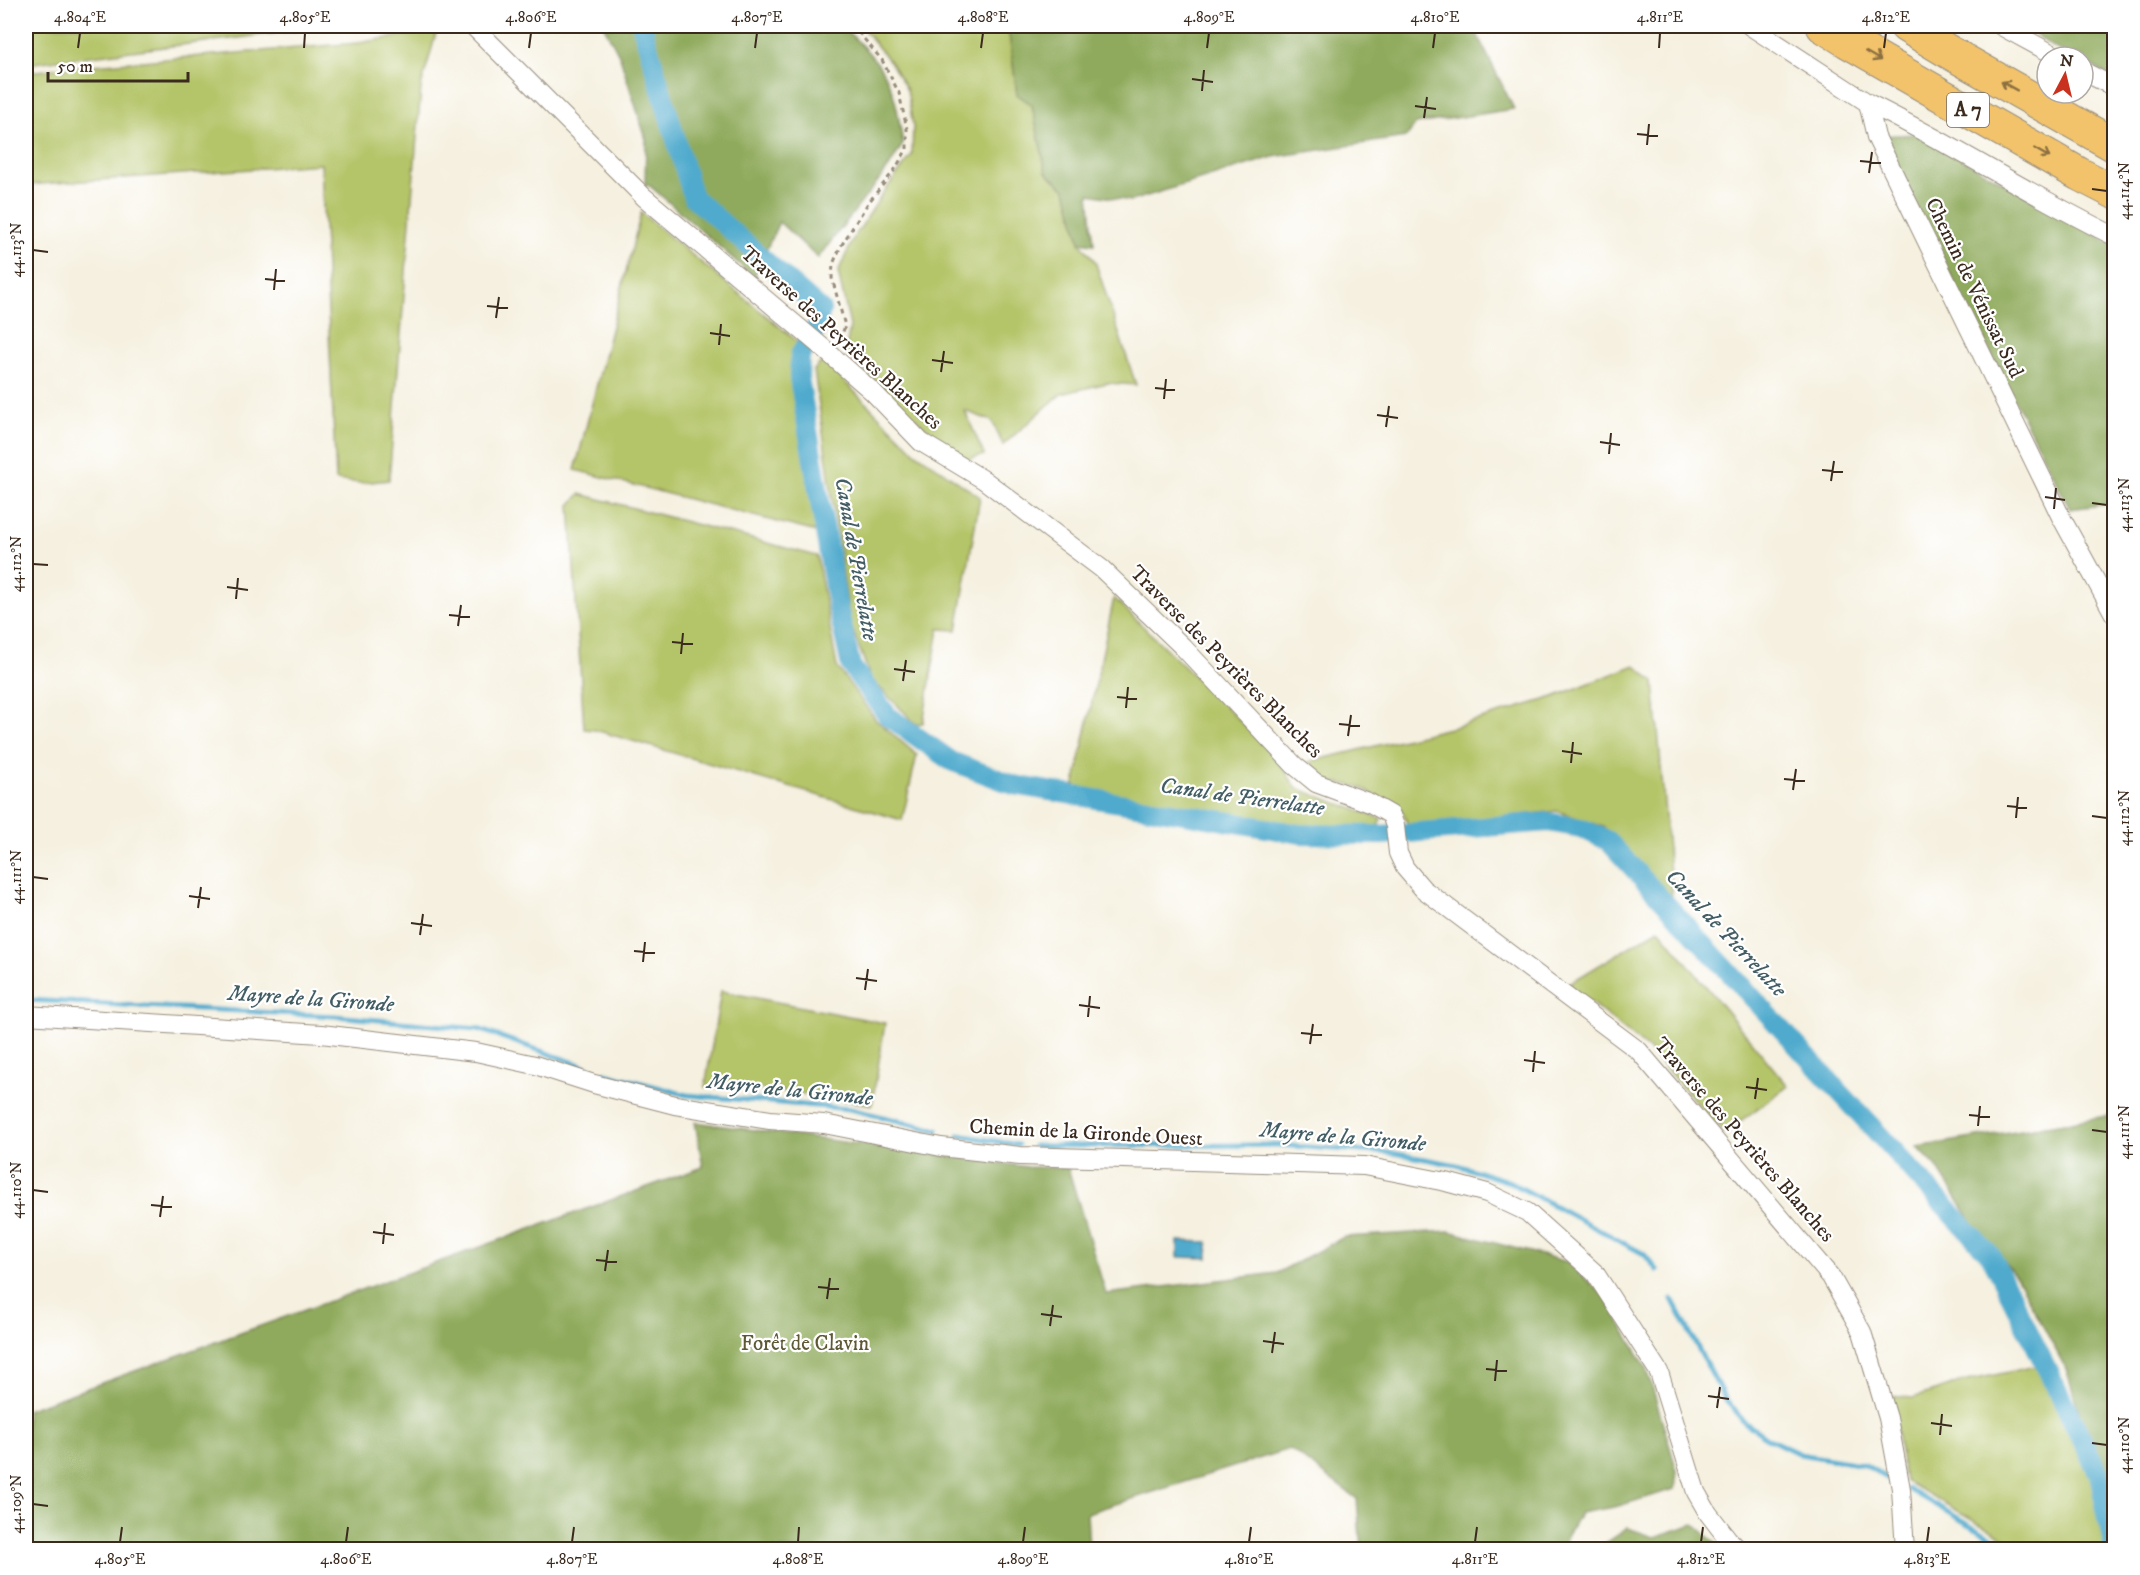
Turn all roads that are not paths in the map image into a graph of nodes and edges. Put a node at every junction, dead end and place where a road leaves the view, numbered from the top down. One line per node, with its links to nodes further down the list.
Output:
1 (473, 26): 16 (street, Traverse des Peyrières Blanches)
2 (1750, 26): 9 (street)
3 (1823, 26): 11 (highway, A 7, one-way to 11)
4 (1906, 26): 10 (highway, A 7, one-way to 4)
5 (2001, 26): 6 (street)
6 (2036, 45)
7 (2095, 76): 8 (street)
8 (2115, 87)
9 (1868, 103): 12 (street); 13 (street, Chemin de Vénissat Sud)
10 (2115, 145)
11 (2115, 192)
12 (2115, 236)
13 (2115, 614)
14 (26, 1015): 15 (street, Chemin de la Gironde Ouest)
15 (1739, 1550)
16 (1905, 1550)

